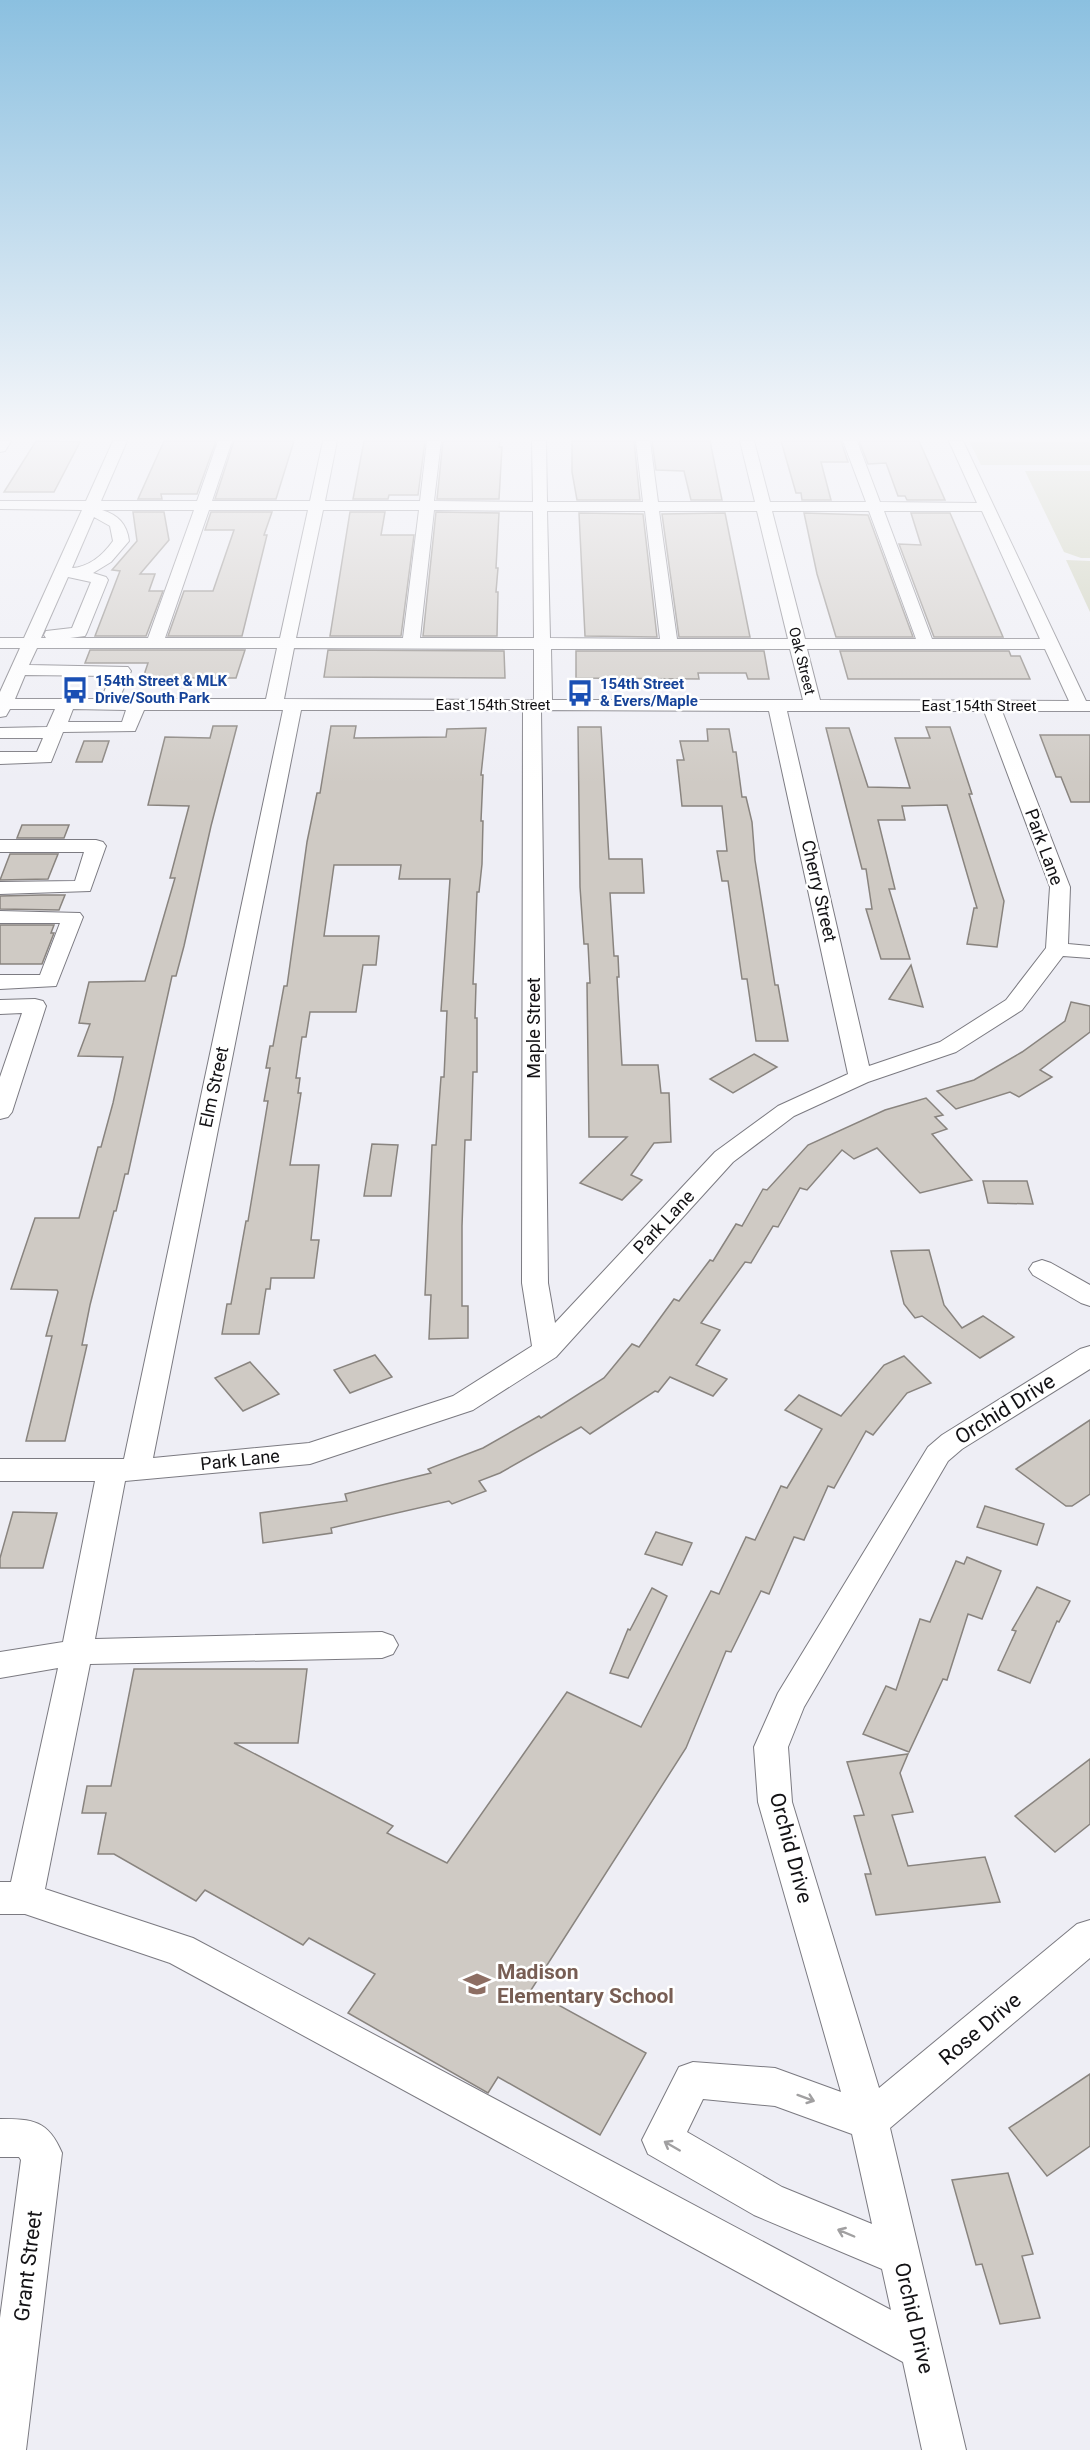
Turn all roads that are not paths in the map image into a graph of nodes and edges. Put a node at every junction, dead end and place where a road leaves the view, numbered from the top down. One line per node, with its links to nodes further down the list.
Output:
1 (75, 555): 11 (street)
2 (108, 555): 11 (street)
3 (187, 555): 14 (street)
4 (305, 555): 15 (street)
5 (421, 555): 16 (street)
6 (541, 555): 17 (street, Maple Street)
7 (657, 555): 18 (street)
8 (776, 555): 19 (street, Oak Street)
9 (892, 555): 20 (street)
10 (1010, 555): 21 (street)
11 (69, 573): 12 (street); 12 (street)
12 (32, 639): 13 (street); 14 (street); 23 (street)
13 (0, 643)
14 (155, 643): 15 (street)
15 (287, 643): 16 (street); 27 (street)
16 (411, 643): 17 (street)
17 (542, 644): 18 (street); 28 (street, Maple Street)
18 (669, 644): 19 (street)
19 (798, 644): 20 (street); 30 (street, Oak Street)
20 (926, 644): 21 (street)
21 (1051, 644): 32 (street)
22 (0, 660): 23 (street)
23 (14, 671): 25 (street); 33 (street)
24 (66, 704): 25 (street, East 154th Street); 33 (street, East 154th Street); 34 (street)
25 (108, 704): 26 (street, East 154th Street)
26 (137, 704): 27 (street, East 154th Street); 34 (street)
27 (284, 704): 28 (street, East 154th Street); 51 (street, Elm Street)
28 (538, 705): 29 (street, East 154th Street); 48 (street, Maple Street)
29 (777, 706): 30 (street, East 154th Street); 44 (street, Cherry Street)
30 (813, 706): 31 (street, East 154th Street)
31 (991, 706): 32 (street, East 154th Street); 40 (street, Park Lane)
32 (1085, 706)
33 (2, 708)
34 (55, 730): 35 (street); 36 (street)
35 (0, 733)
36 (0, 758)
37 (0, 846): 38 (street)
38 (0, 888)
39 (0, 917): 42 (street)
40 (1057, 949): 41 (street); 44 (street, Park Lane)
41 (1090, 952)
42 (0, 982)
43 (0, 1007): 45 (street)
44 (860, 1077): 48 (street, Park Lane)
45 (0, 1112)
46 (1041, 1269): 47 (street)
47 (1090, 1297)
48 (546, 1350): 51 (street, Park Lane)
49 (1090, 1356): 57 (street, Orchid Drive)
50 (0, 1470): 51 (street, Park Lane)
51 (124, 1470): 53 (street, Elm Street)
52 (382, 1645): 53 (street)
53 (77, 1652): 54 (street); 55 (street, Elm Street)
54 (0, 1665)
55 (12, 1898): 60 (street)
56 (1090, 1936): 57 (street, Rose Drive)
57 (869, 2121): 59 (street, Orchid Drive); 59 (street, one-way to 57)
58 (0, 2138): 61 (street, Grant Street)
59 (900, 2256): 60 (street, Orchid Drive)
60 (921, 2349): 62 (street, Orchid Drive)
61 (4, 2450)
62 (944, 2450)

